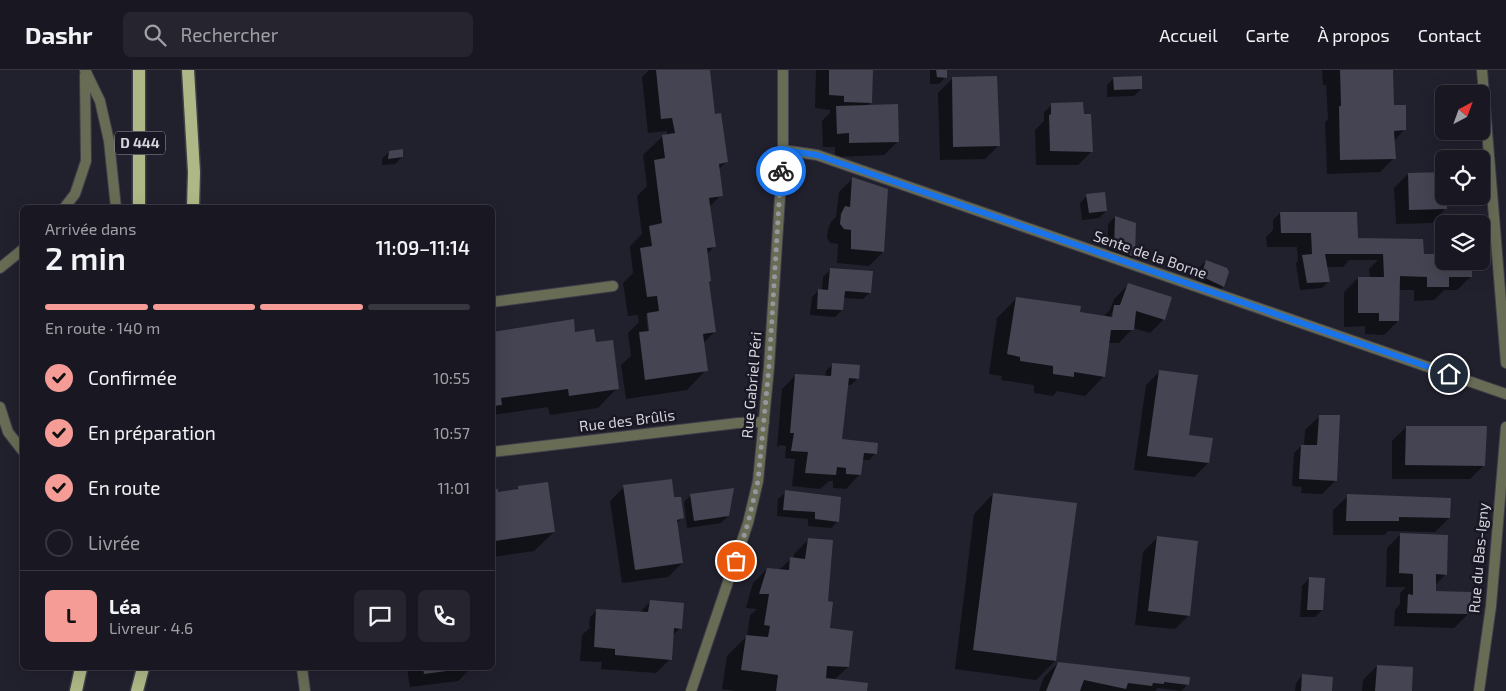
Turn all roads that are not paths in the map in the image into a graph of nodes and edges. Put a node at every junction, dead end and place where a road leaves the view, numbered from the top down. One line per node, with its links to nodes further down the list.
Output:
1 (139, 70): 9 (main road, D 444)
2 (188, 70): 10 (main road)
3 (783, 70): 6 (street, Rue Gabriel Péri)
4 (1482, 70): 15 (street)
5 (85, 71): 7 (street); 8 (street)
6 (783, 150): 16 (street, Sente de la Borne); 18 (street, Rue Gabriel Péri)
7 (66, 205)
8 (116, 205)
9 (139, 205)
10 (193, 205)
11 (20, 252): 12 (street)
12 (0, 268)
13 (613, 286): 14 (street)
14 (495, 302)
15 (1506, 363)
16 (1506, 394)
17 (0, 407): 20 (street)
18 (764, 422): 21 (street, Rue des Brûlis); 28 (street, Rue Gabriel Péri)
19 (1506, 427): 29 (street, Rue du Bas-Igny)
20 (20, 447)
21 (495, 452)
22 (81, 670): 25 (main road)
23 (142, 670): 26 (main road)
24 (302, 670): 27 (street)
25 (76, 691)
26 (137, 691)
27 (305, 691)
28 (691, 691)
29 (1479, 691)

